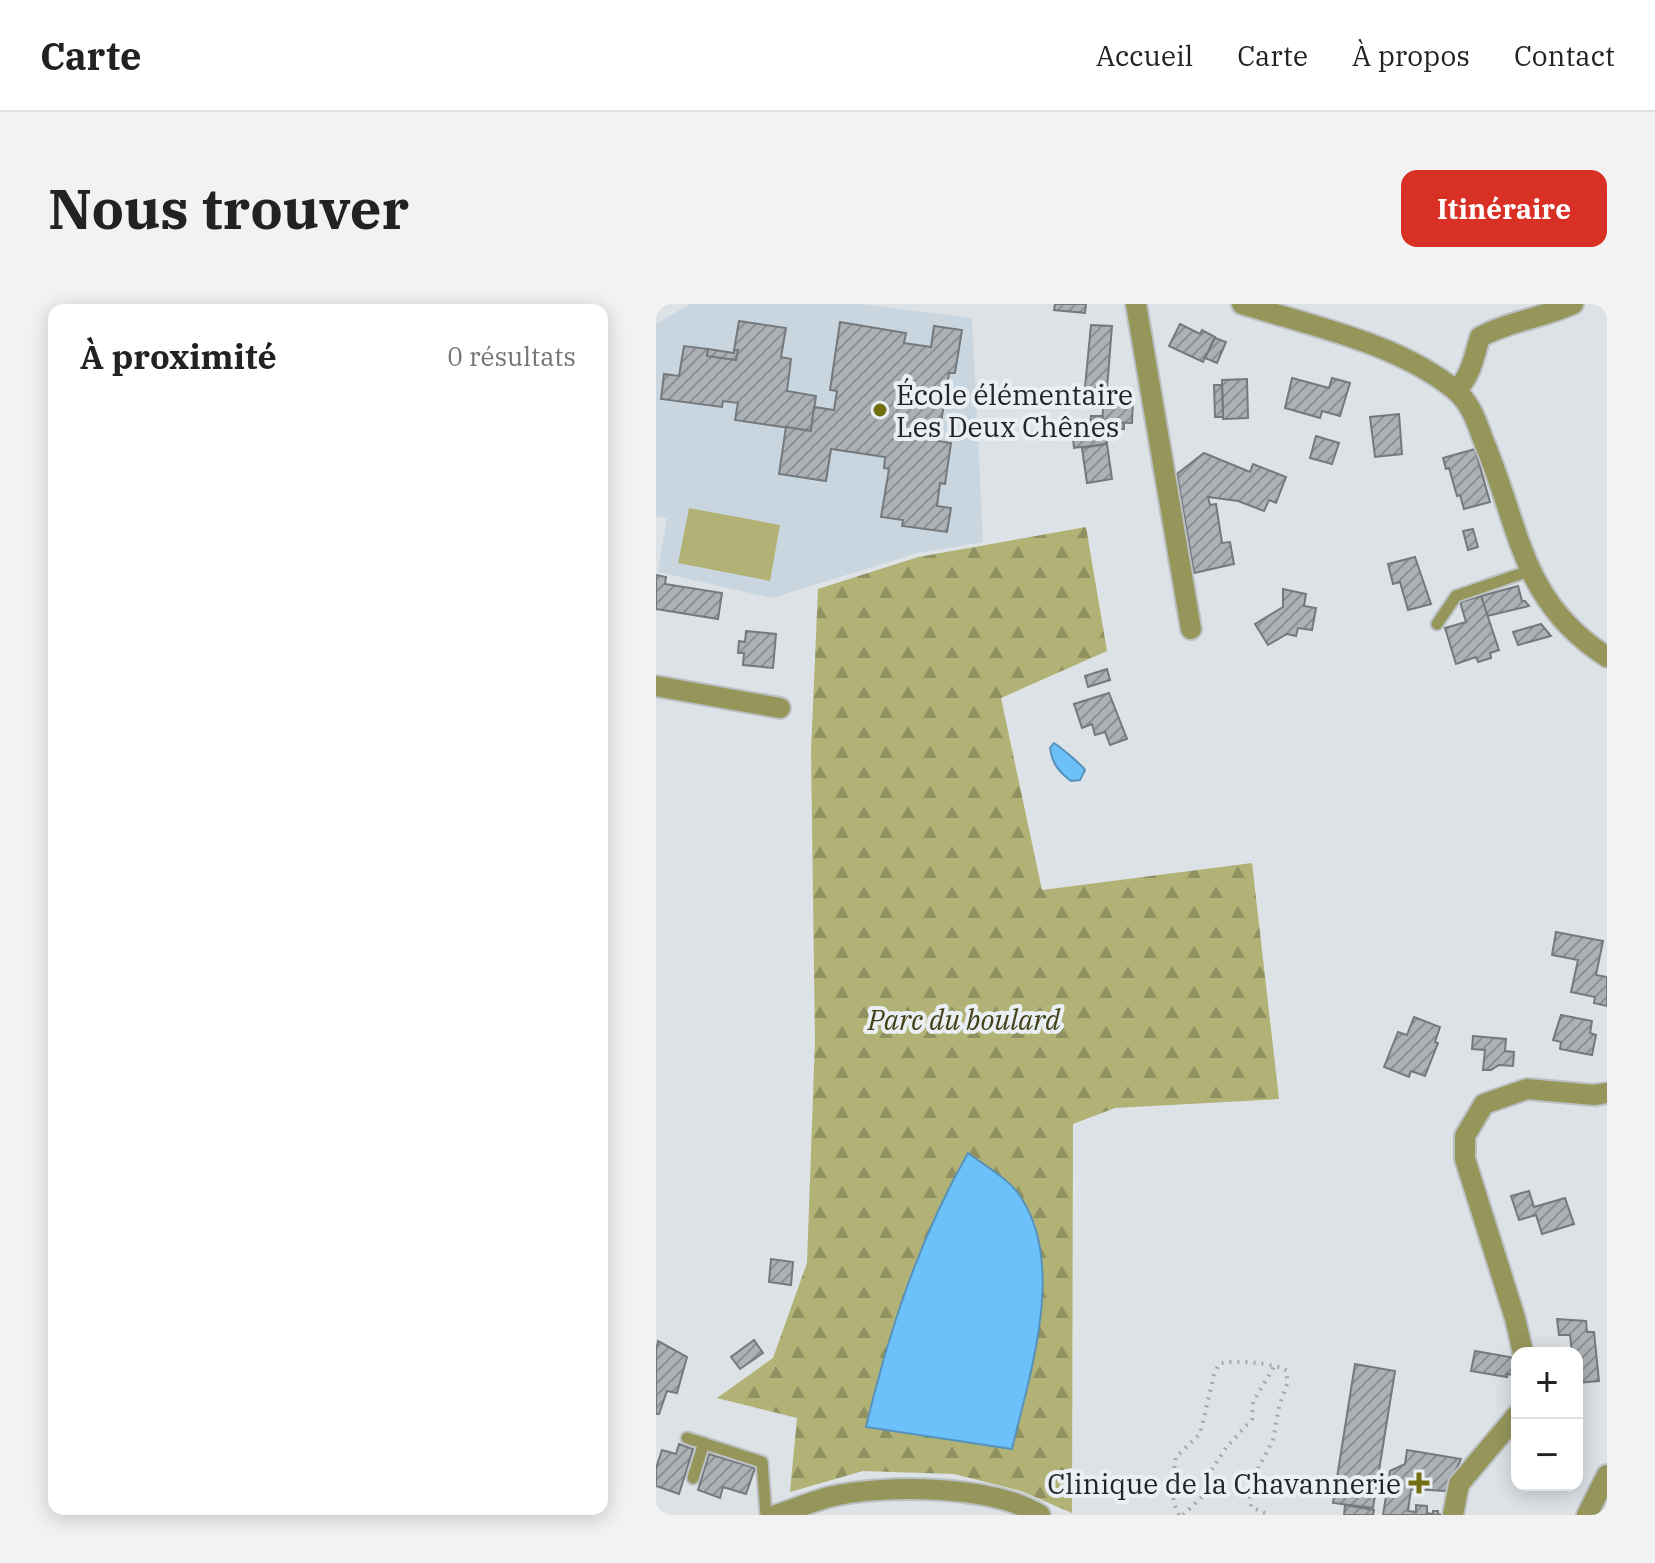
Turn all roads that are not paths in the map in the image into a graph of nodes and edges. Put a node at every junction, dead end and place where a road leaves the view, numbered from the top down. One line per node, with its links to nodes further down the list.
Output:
1 (1136, 304): 7 (street)
2 (1242, 304): 4 (street)
3 (1573, 304): 4 (street)
4 (1456, 390): 5 (street)
5 (1529, 571): 6 (lane); 8 (street)
6 (1437, 624)
7 (1191, 629)
8 (1607, 657)
9 (656, 686): 10 (street)
10 (780, 708)
11 (1607, 1093): 12 (street)
12 (1522, 1347)
13 (1514, 1419): 21 (street)
14 (687, 1438): 15 (lane)
15 (704, 1443): 17 (lane); 18 (lane)
16 (1607, 1475): 22 (street)
17 (693, 1478)
18 (766, 1515)
19 (776, 1515): 20 (street)
20 (1040, 1515)
21 (1453, 1515)
22 (1587, 1515)

